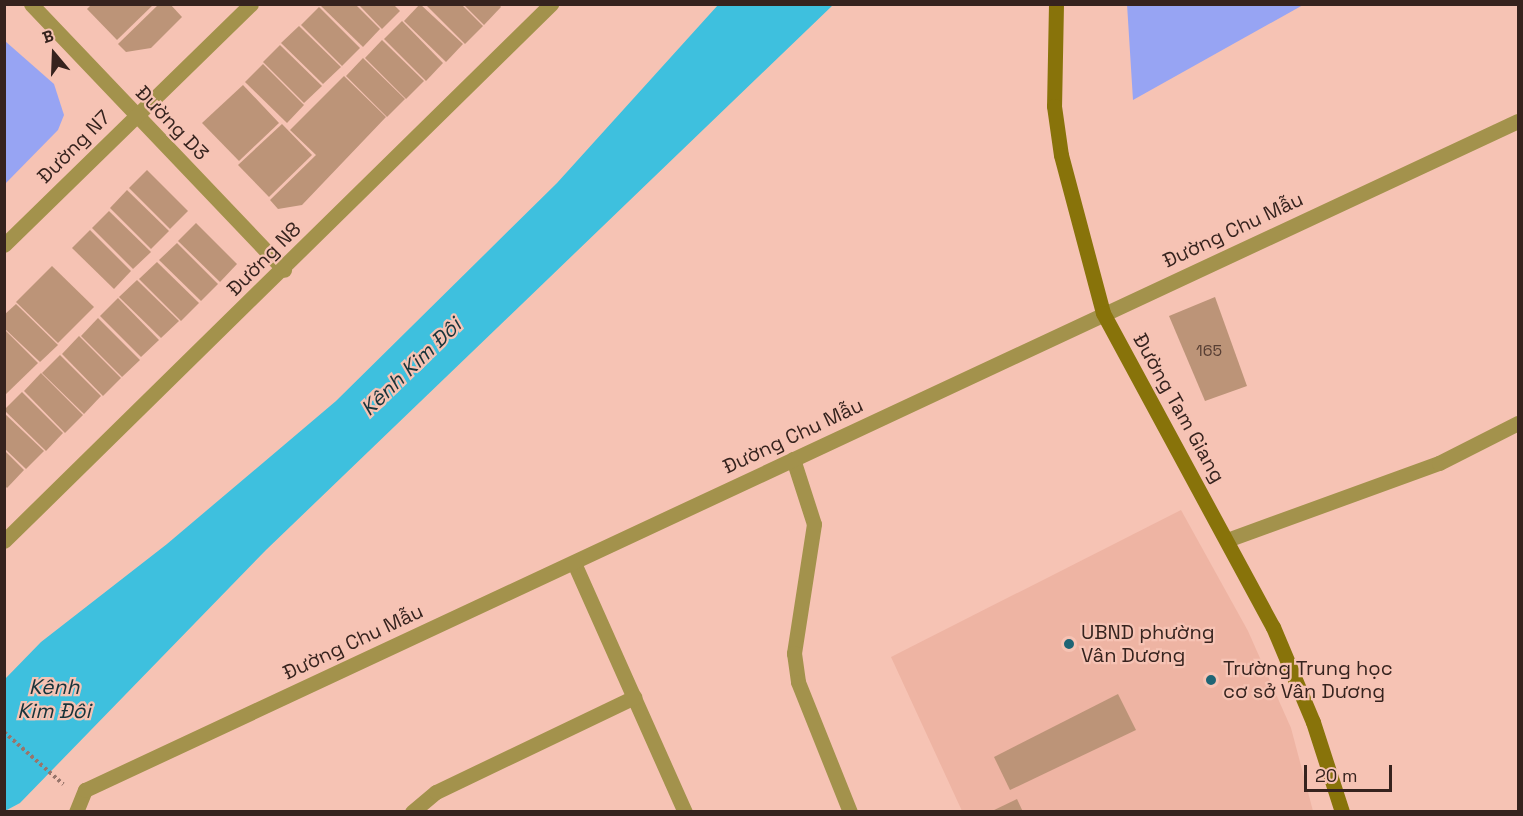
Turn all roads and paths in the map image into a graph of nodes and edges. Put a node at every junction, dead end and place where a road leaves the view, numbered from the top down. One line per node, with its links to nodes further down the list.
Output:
1 (31, 4): 5 (street, Đường D3)
2 (251, 4): 5 (street, Đường N7)
3 (551, 4): 8 (street, Đường N8)
4 (1056, 4): 9 (main road, Đường Tam Giang)
5 (135, 116): 7 (street, Đường N7); 8 (street, Đường D3)
6 (1518, 120): 9 (street, Đường Chu Mẫu)
7 (4, 245)
8 (284, 270): 13 (street, Đường N8)
9 (1103, 313): 11 (street, Đường Chu Mẫu); 12 (main road, Đường Tam Giang)
10 (1518, 423): 12 (street)
11 (793, 459): 14 (street, Đường Chu Mẫu); 20 (street)
12 (1227, 540): 21 (main road, Đường Tam Giang)
13 (4, 541)
14 (574, 563): 15 (street); 17 (street, Đường Chu Mẫu)
15 (634, 697): 18 (street); 19 (street)
16 (4, 732): 17 (path)
17 (80, 800)
18 (412, 812)
19 (685, 812)
20 (850, 812)
21 (1342, 812)

